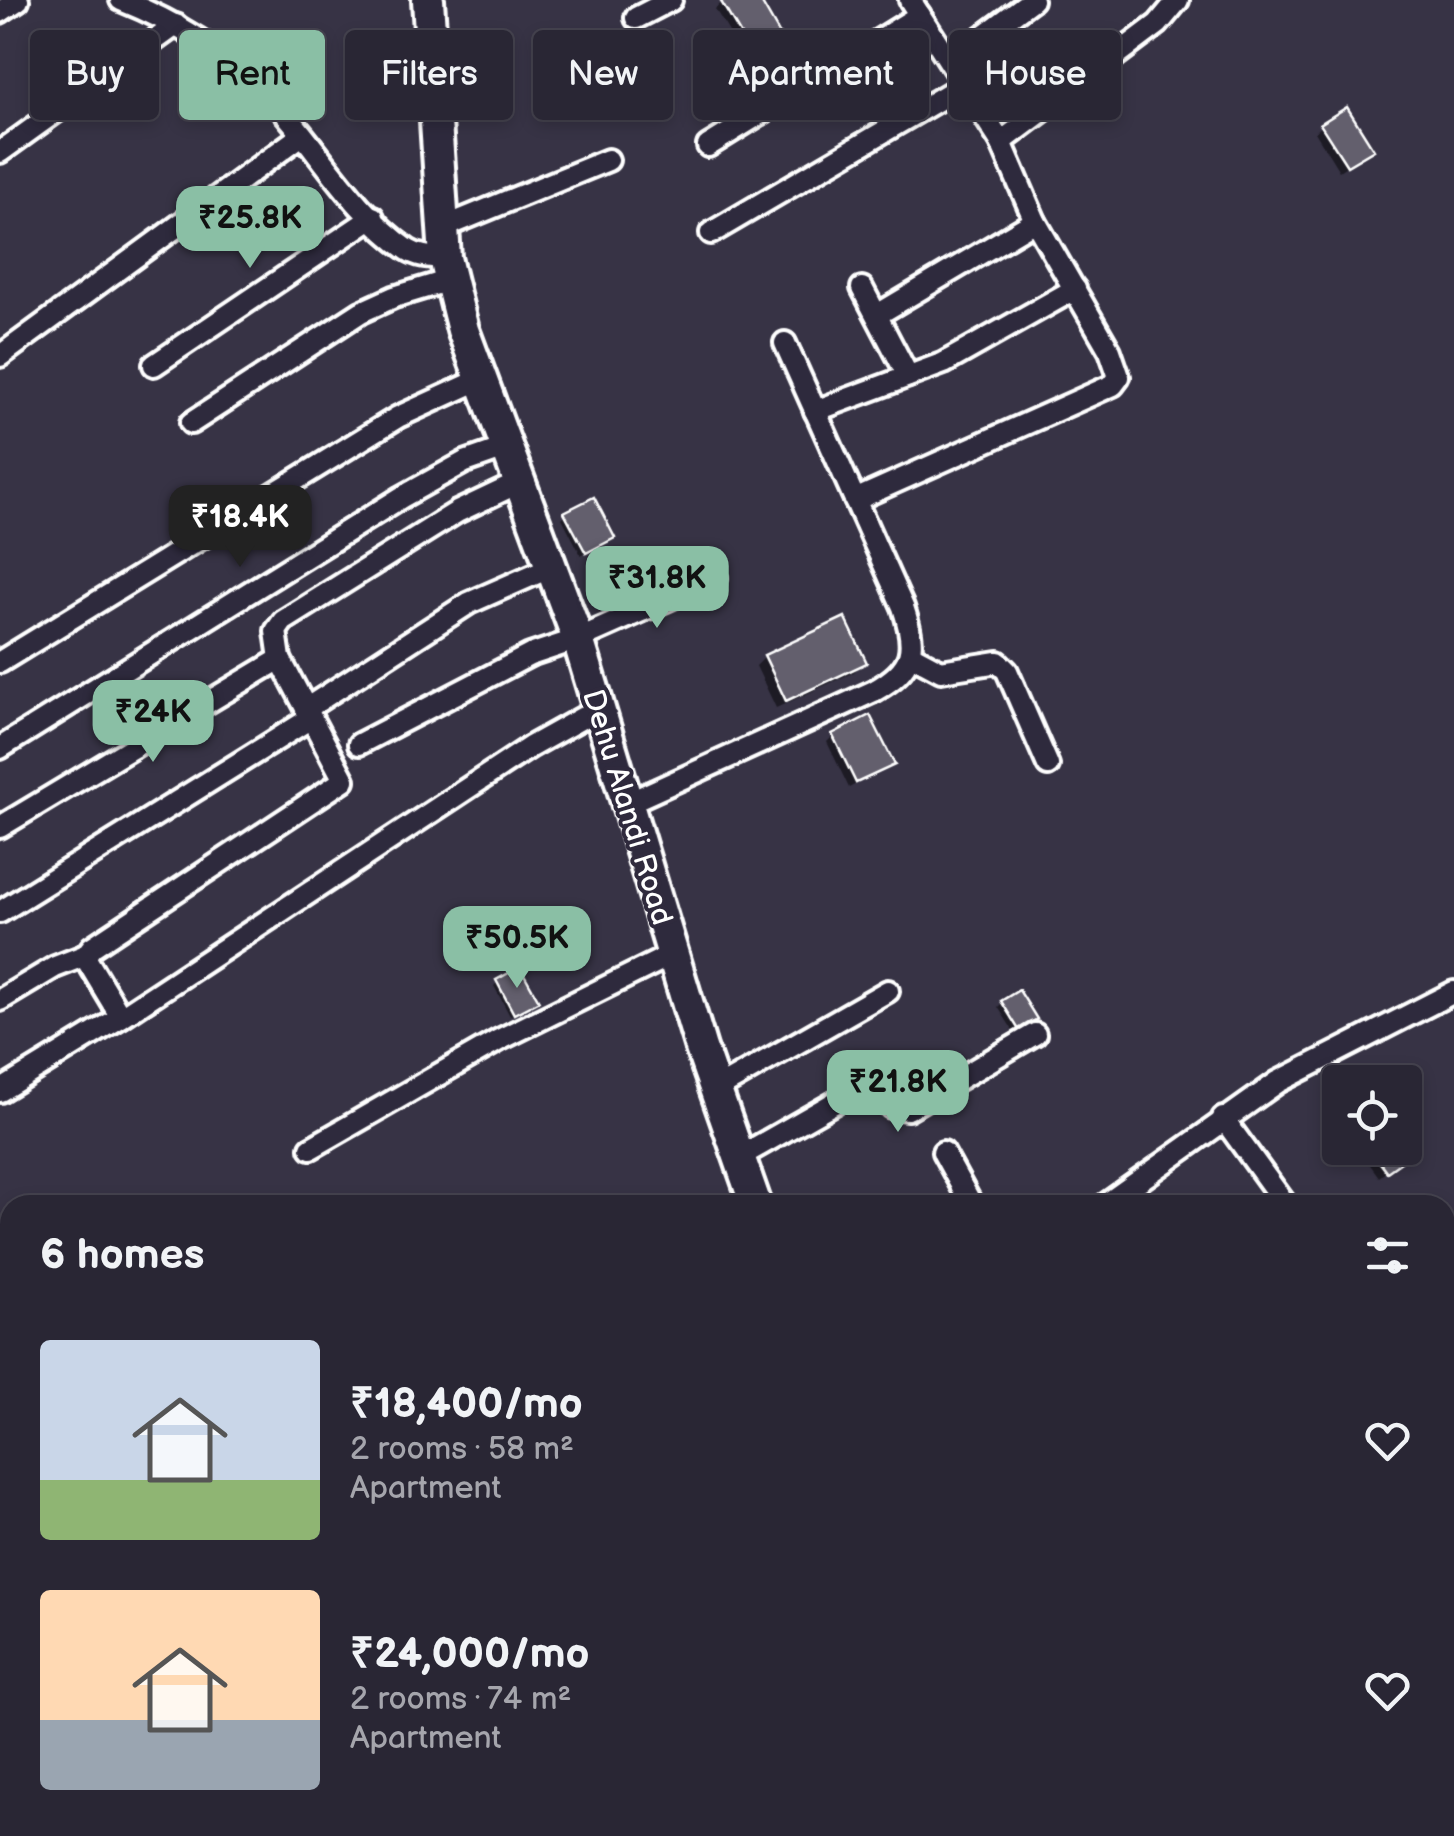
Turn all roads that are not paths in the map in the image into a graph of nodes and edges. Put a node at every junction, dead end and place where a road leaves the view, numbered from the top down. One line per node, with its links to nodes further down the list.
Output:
1 (18, 0): 8 (street)
2 (121, 0): 10 (street)
3 (428, 0): 23 (main road, Dehu Alandi Road)
4 (670, 0): 9 (street)
5 (1032, 0): 11 (street)
6 (1178, 0): 16 (street)
7 (915, 8): 12 (street); 17 (street)
8 (0, 12)
9 (636, 18)
10 (176, 25): 15 (street); 18 (street)
11 (992, 30)
12 (949, 59)
13 (949, 93): 22 (street)
14 (988, 120): 16 (street)
15 (302, 134): 20 (street); 28 (street)
16 (1002, 142): 21 (street)
17 (708, 146)
18 (0, 152)
19 (608, 160): 23 (street)
20 (373, 217): 23 (street); 29 (street)
21 (1036, 221): 25 (street); 26 (street)
22 (711, 233)
23 (446, 255): 31 (main road, Dehu Alandi Road); 33 (street)
24 (862, 288): 26 (street)
25 (1075, 290): 30 (street); 36 (street)
26 (876, 315): 30 (street)
27 (785, 343): 32 (street)
28 (0, 356)
29 (154, 365)
30 (908, 376): 32 (street)
31 (479, 380): 34 (main road, Dehu Alandi Road); 42 (street)
32 (816, 411): 36 (street)
33 (191, 423)
34 (506, 448): 35 (main road, Dehu Alandi Road); 46 (street)
35 (518, 483): 37 (main road, Dehu Alandi Road); 41 (street)
36 (854, 500): 40 (street)
37 (551, 567): 39 (main road, Dehu Alandi Road); 44 (street)
38 (716, 578): 39 (street)
39 (578, 639): 43 (main road, Dehu Alandi Road); 45 (street)
40 (911, 655): 47 (street); 48 (street)
41 (280, 658): 44 (street); 49 (street)
42 (0, 662)
43 (598, 709): 48 (main road, Dehu Alandi Road); 56 (street)
44 (309, 713): 50 (street); 51 (street)
45 (359, 744)
46 (0, 748)
47 (1048, 765)
48 (628, 802): 52 (main road, Dehu Alandi Road)
49 (0, 827)
50 (0, 912)
51 (86, 954): 55 (street); 56 (street)
52 (673, 954): 58 (main road, Dehu Alandi Road); 61 (street)
53 (888, 991): 58 (street)
54 (1454, 992): 60 (street)
55 (0, 1000)
56 (121, 1016): 59 (street)
57 (1034, 1034): 63 (street)
58 (715, 1090): 63 (main road, Dehu Alandi Road)
59 (0, 1091)
60 (1224, 1118): 66 (street); 67 (street)
61 (311, 1148)
62 (943, 1152): 65 (street)
63 (739, 1157): 64 (main road, Dehu Alandi Road)
64 (752, 1195)
65 (967, 1195)
66 (1119, 1195)
67 (1279, 1195)

